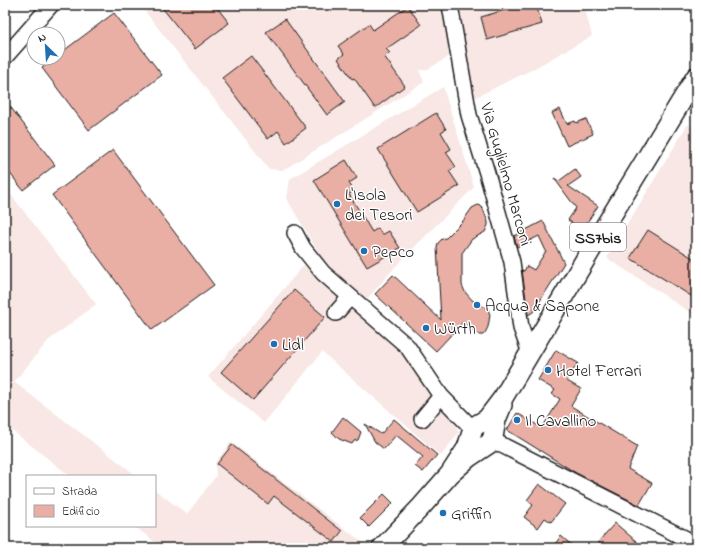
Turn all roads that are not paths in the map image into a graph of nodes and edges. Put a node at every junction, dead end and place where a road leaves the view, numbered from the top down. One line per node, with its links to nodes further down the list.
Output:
1 (51, 5): 3 (street)
2 (450, 5): 8 (street, Via Guglielmo Marconi)
3 (5, 57)
4 (696, 77): 8 (main road, SS7bis)
5 (295, 233): 6 (street)
6 (350, 297): 7 (street); 9 (street)
7 (336, 314)
8 (530, 353): 11 (main road, SS7bis)
9 (441, 396): 10 (street); 11 (street)
10 (422, 419)
11 (482, 435): 12 (street); 13 (main road, SS7bis)
12 (696, 544)
13 (382, 548)

